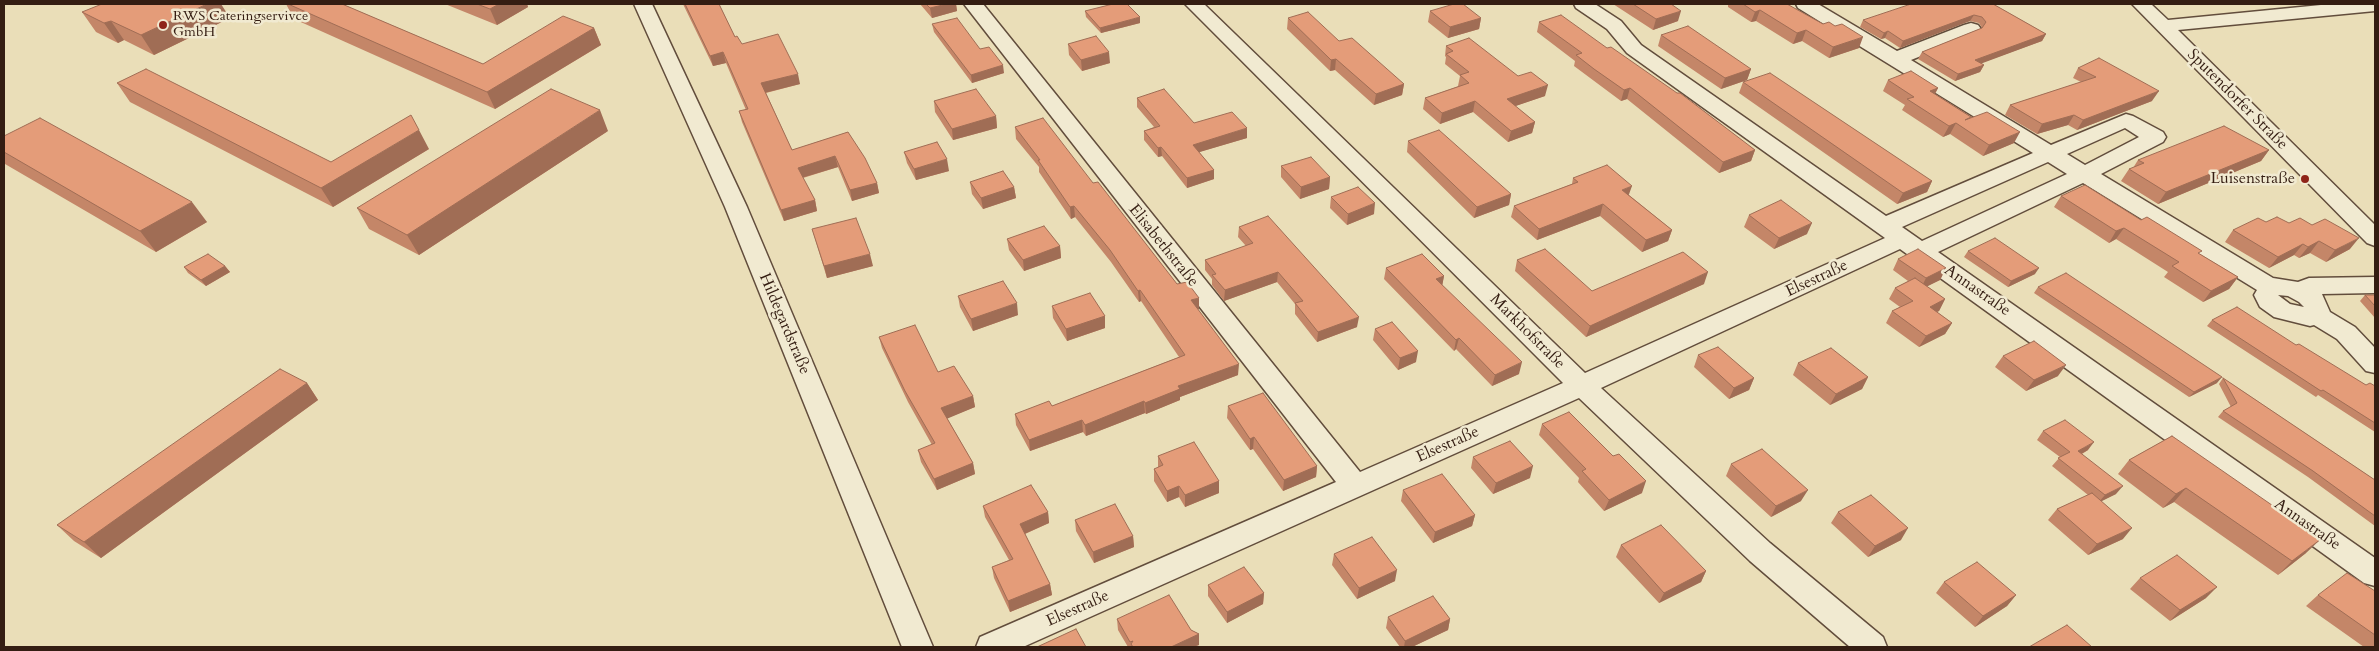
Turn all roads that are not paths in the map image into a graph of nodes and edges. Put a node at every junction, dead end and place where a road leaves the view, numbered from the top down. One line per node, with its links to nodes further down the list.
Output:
1 (643, 4): 24 (street, Hildegardstraße)
2 (973, 4): 22 (street, Elisabethstraße)
3 (1194, 4): 21 (street, Markhofstraße)
4 (1583, 4): 15 (street, Annastraße)
5 (1805, 4): 11 (street)
6 (2142, 4): 9 (street, Sputendorfer Straße)
7 (2375, 5): 8 (street)
8 (2293, 8): 9 (street)
9 (2164, 26): 14 (street, Sputendorfer Straße)
10 (1971, 29): 11 (street)
11 (1895, 59): 12 (street)
12 (2048, 154): 13 (street); 13 (street, Elsestraße); 15 (street, Elsestraße)
13 (2082, 175): 15 (street, Elsestraße); 17 (street)
14 (2375, 238)
15 (1902, 239): 21 (street, Elsestraße); 23 (street, Annastraße)
16 (2375, 285): 18 (street)
17 (2271, 288): 18 (street); 19 (street)
18 (2301, 292): 19 (street)
19 (2315, 314): 20 (street)
20 (2375, 364)
21 (1582, 386): 22 (street, Elsestraße); 26 (street, Markhofstraße)
22 (1355, 486): 25 (street, Elsestraße)
23 (2375, 574)
24 (918, 647)
25 (991, 647)
26 (1872, 647)

